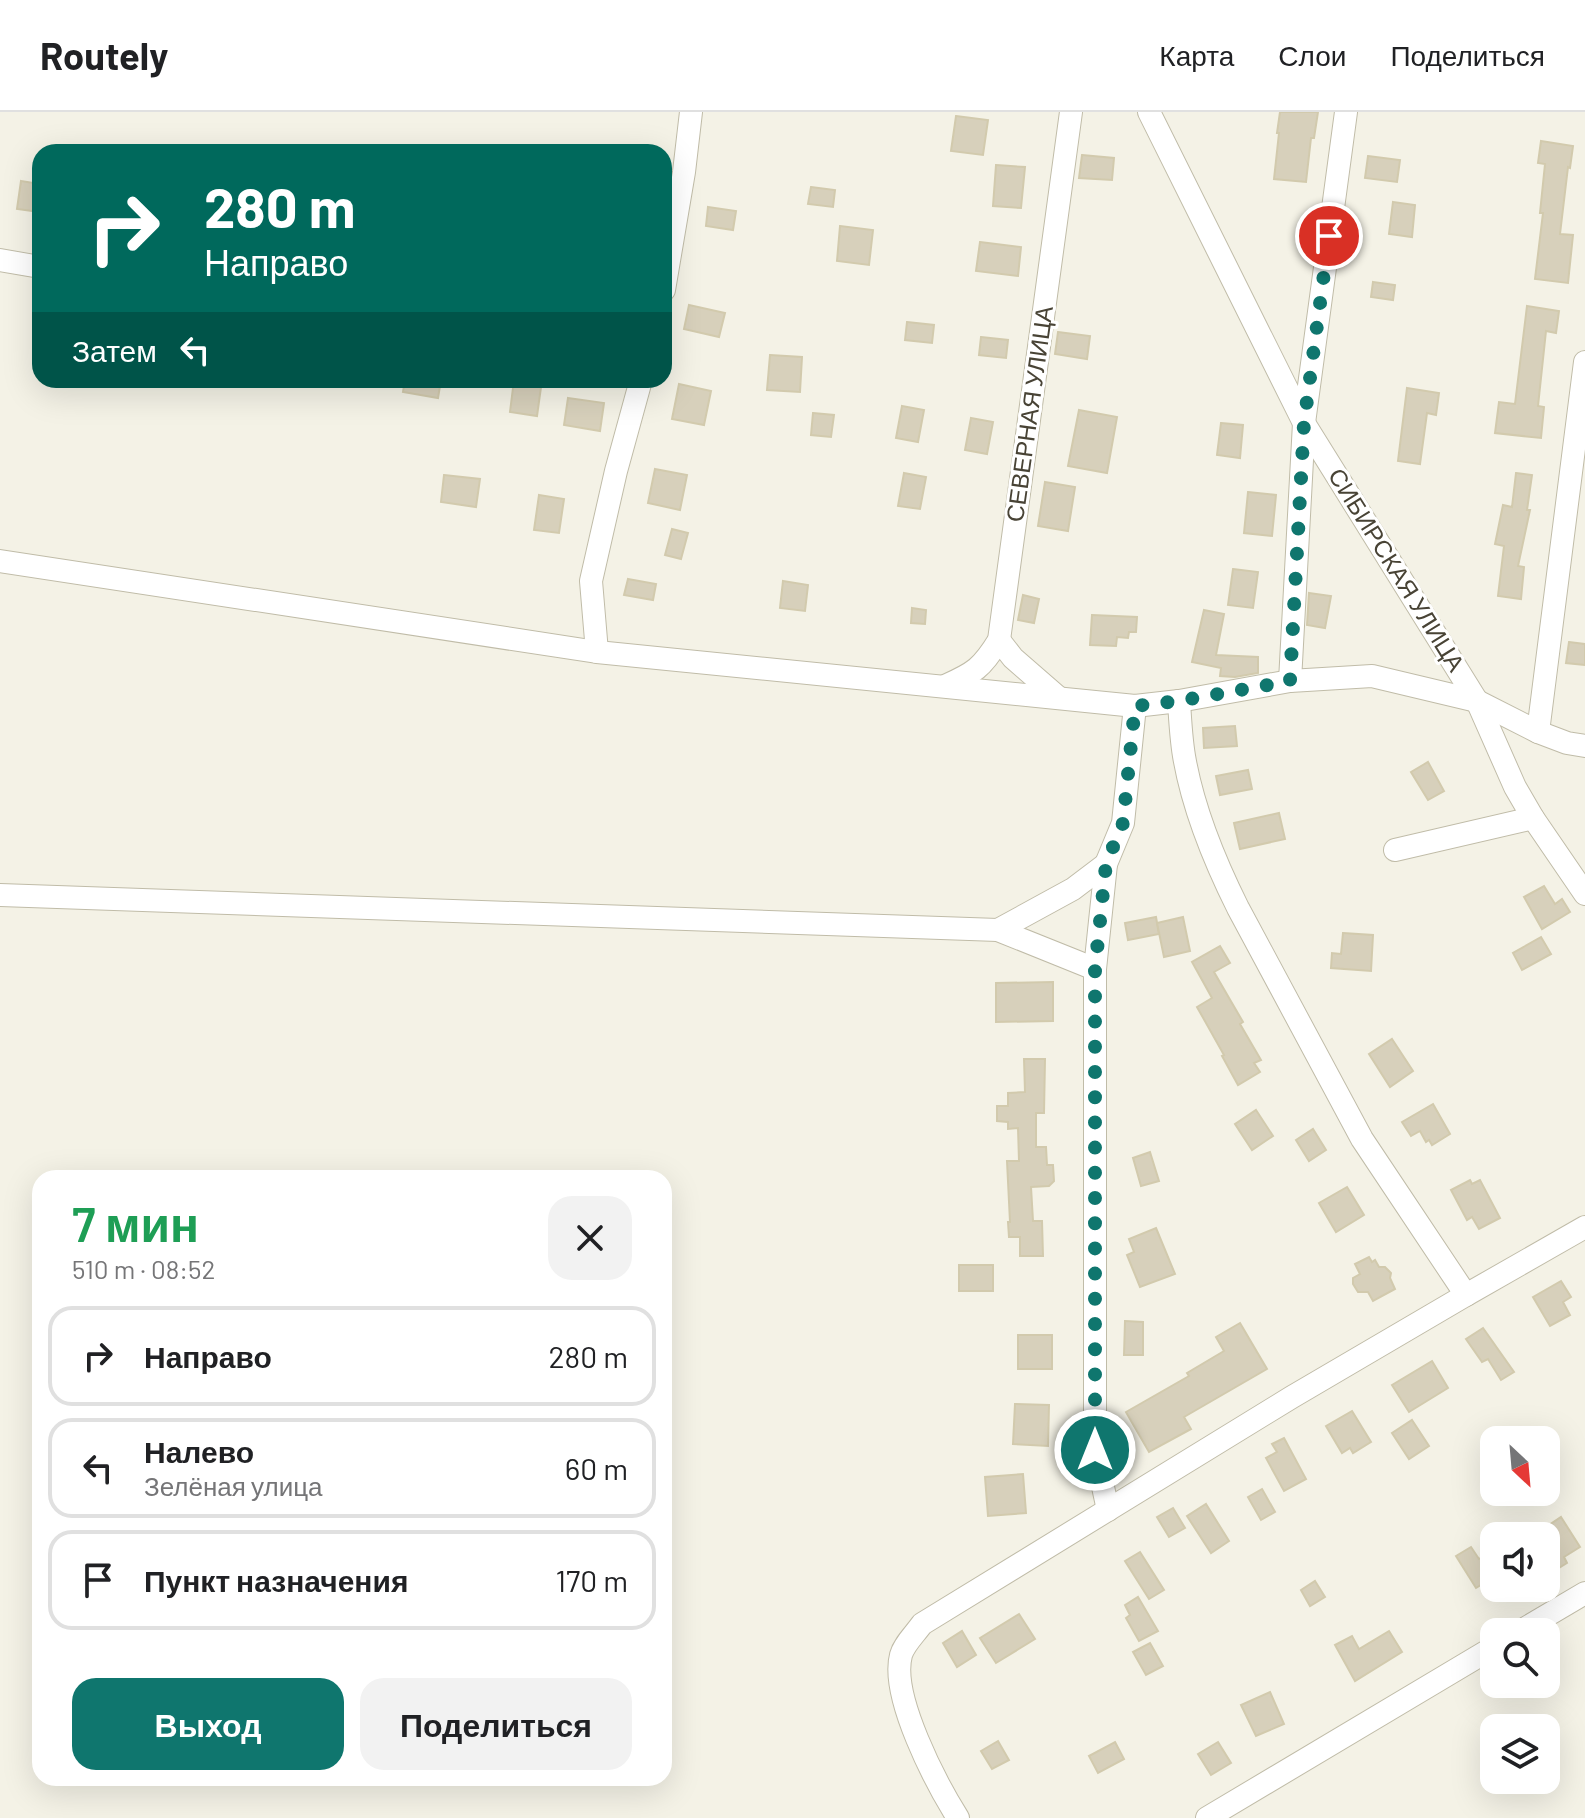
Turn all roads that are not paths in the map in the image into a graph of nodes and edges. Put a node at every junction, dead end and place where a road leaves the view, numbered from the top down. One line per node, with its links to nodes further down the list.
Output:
1 (691, 112): 5 (street)
2 (1071, 112): 12 (street, СЕВЕРНАЯ УЛИЦА)
3 (1149, 112): 10 (street, СИБИРСКАЯ УЛИЦА)
4 (1346, 112): 10 (street)
5 (672, 243)
6 (0, 260): 7 (street)
7 (32, 266)
8 (1585, 362): 20 (street)
9 (639, 388): 13 (street)
10 (1304, 423): 14 (street); 18 (street, СИБИРСКАЯ УЛИЦА)
11 (0, 561): 13 (street)
12 (999, 640): 15 (street, СЕВЕРНАЯ УЛИЦА); 16 (street)
13 (597, 652): 15 (street)
14 (1290, 681): 17 (street); 18 (street)
15 (943, 687): 16 (street)
16 (1059, 698): 19 (street)
17 (1179, 701): 19 (street); 30 (street)
18 (1477, 701): 20 (street); 22 (street, СИБИРСКАЯ УЛИЦА)
19 (1135, 706): 24 (street)
20 (1538, 732): 21 (street)
21 (1585, 746)
22 (1533, 818): 23 (street); 25 (street, СИБИРСКАЯ УЛИЦА)
23 (1395, 850)
24 (1106, 864): 27 (street); 28 (street)
25 (1585, 894)
26 (0, 895): 27 (street)
27 (998, 930): 28 (street)
28 (1095, 969): 31 (street)
29 (1585, 1227): 30 (street)
30 (1466, 1295): 31 (street)
31 (1108, 1510): 35 (street)
32 (1585, 1593): 33 (street)
33 (1543, 1618)
34 (1480, 1655): 36 (street)
35 (958, 1818)
36 (1207, 1818)

